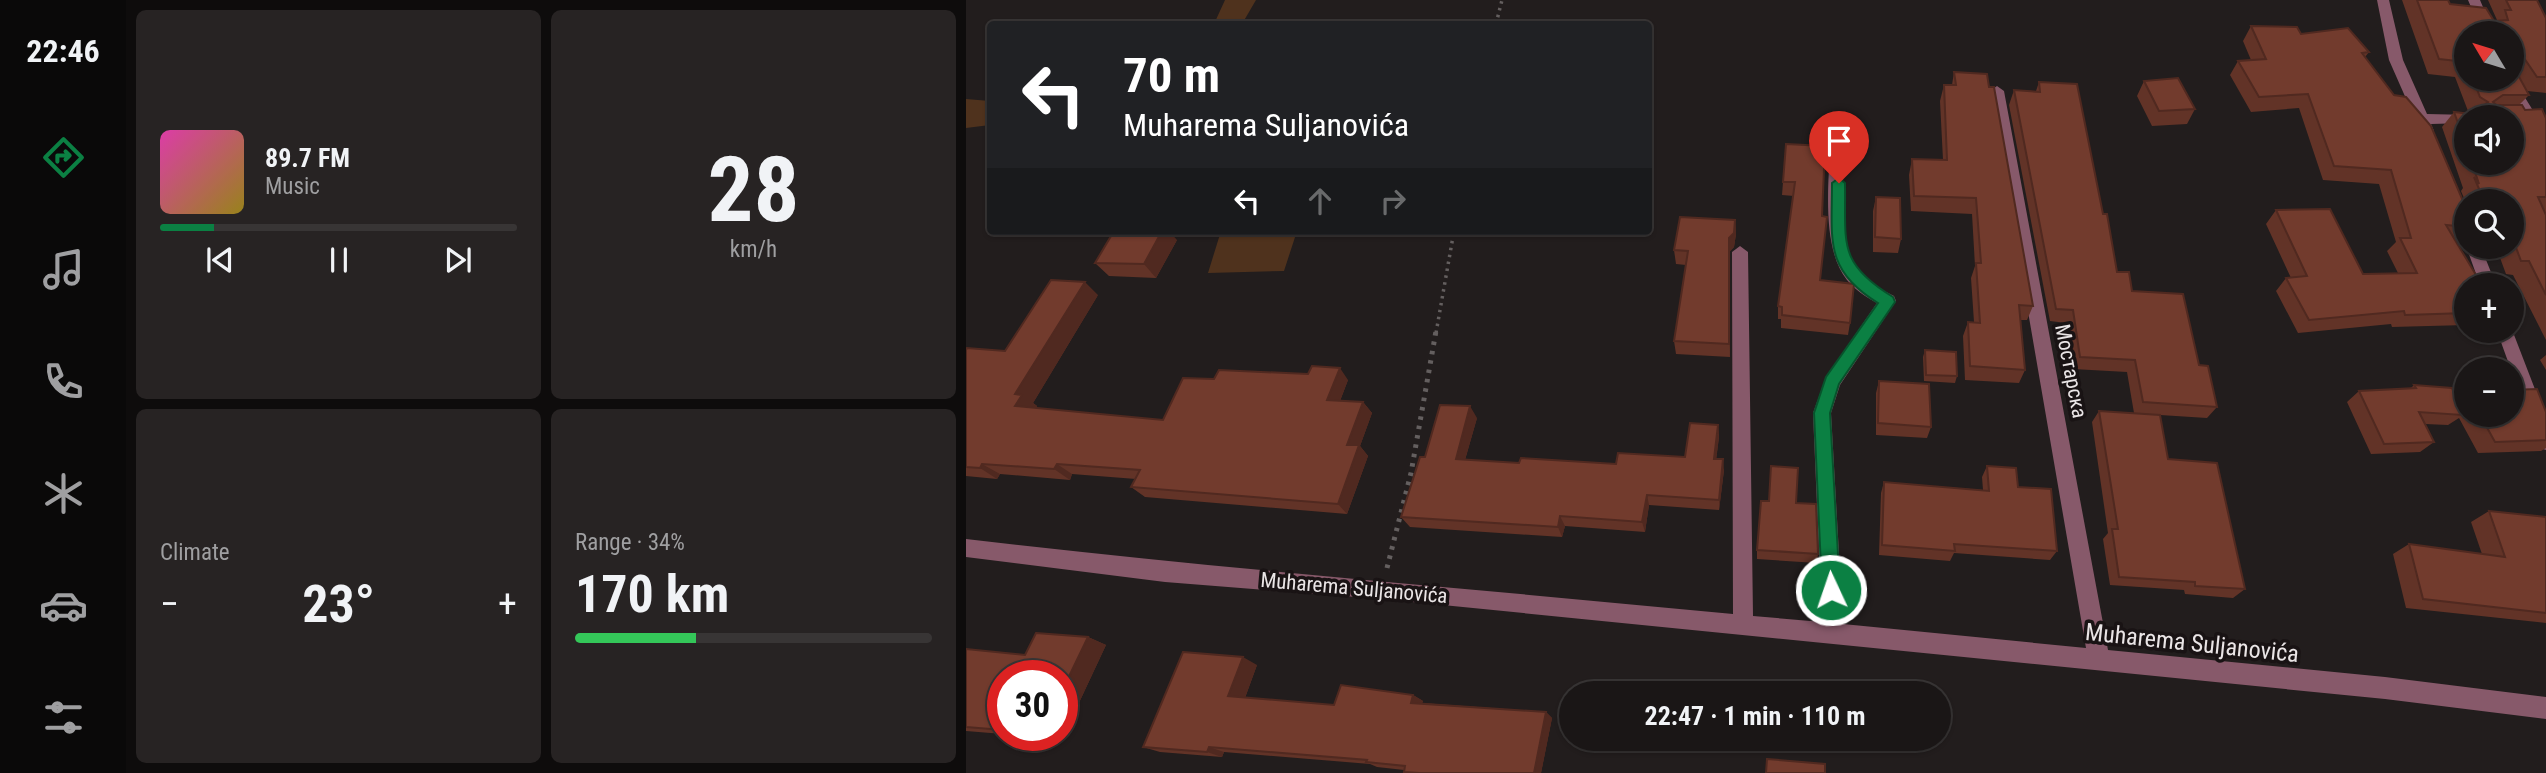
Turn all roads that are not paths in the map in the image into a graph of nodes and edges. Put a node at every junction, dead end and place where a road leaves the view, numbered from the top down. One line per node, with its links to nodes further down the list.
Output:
1 (2383, 0): 7 (street)
2 (2474, 0): 3 (street)
3 (2483, 21)
4 (1997, 91): 17 (street, Мостарска)
5 (2524, 106): 6 (street)
6 (2524, 117)
7 (2421, 118): 8 (street); 10 (street)
8 (2454, 118)
9 (1838, 129): 16 (street)
10 (2432, 143)
11 (1740, 252): 15 (street)
12 (2509, 343): 13 (street)
13 (2546, 442)
14 (966, 548): 15 (street, Muharema Suljanovića)
15 (1743, 625): 16 (street, Muharema Suljanovića)
16 (1833, 634): 17 (street, Muharema Suljanovića)
17 (2099, 660): 18 (street, Muharema Suljanovića)
18 (2546, 708)

